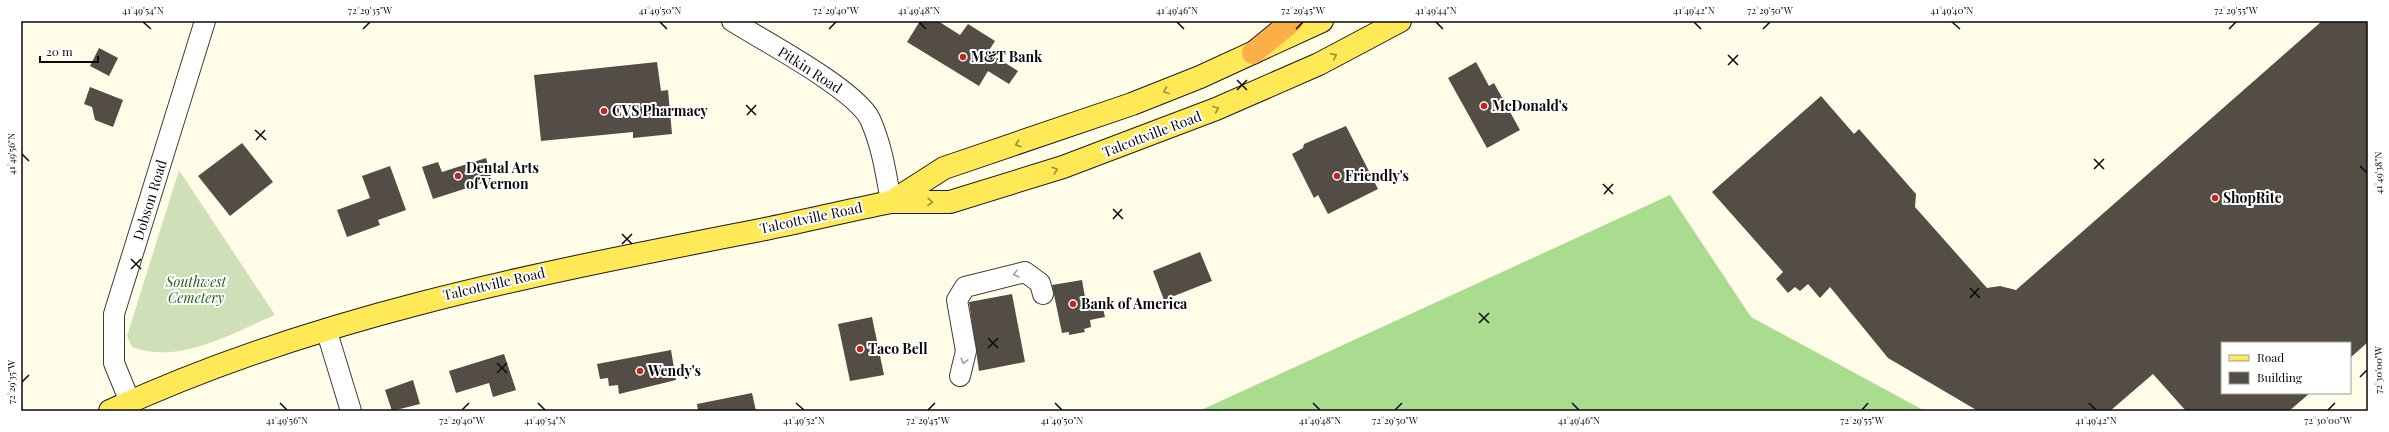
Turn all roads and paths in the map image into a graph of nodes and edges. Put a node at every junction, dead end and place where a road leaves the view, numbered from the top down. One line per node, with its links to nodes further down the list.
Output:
1 (205, 21): 11 (street, Dobson Road)
2 (732, 21): 7 (street, Pitkin Road)
3 (1292, 21): 6 (highway)
4 (1322, 21): 6 (main road, Talcottville Road)
5 (1399, 21): 7 (main road, Talcottville Road, one-way to 5)
6 (1254, 53): 7 (main road, Talcottville Road, one-way to 7)
7 (891, 202): 9 (main road, Talcottville Road)
8 (1043, 294): 10 (street, one-way to 10)
9 (326, 329): 11 (main road, Talcottville Road); 13 (street)
10 (960, 376)
11 (130, 402): 12 (main road, Talcottville Road)
12 (110, 411)
13 (351, 411)

